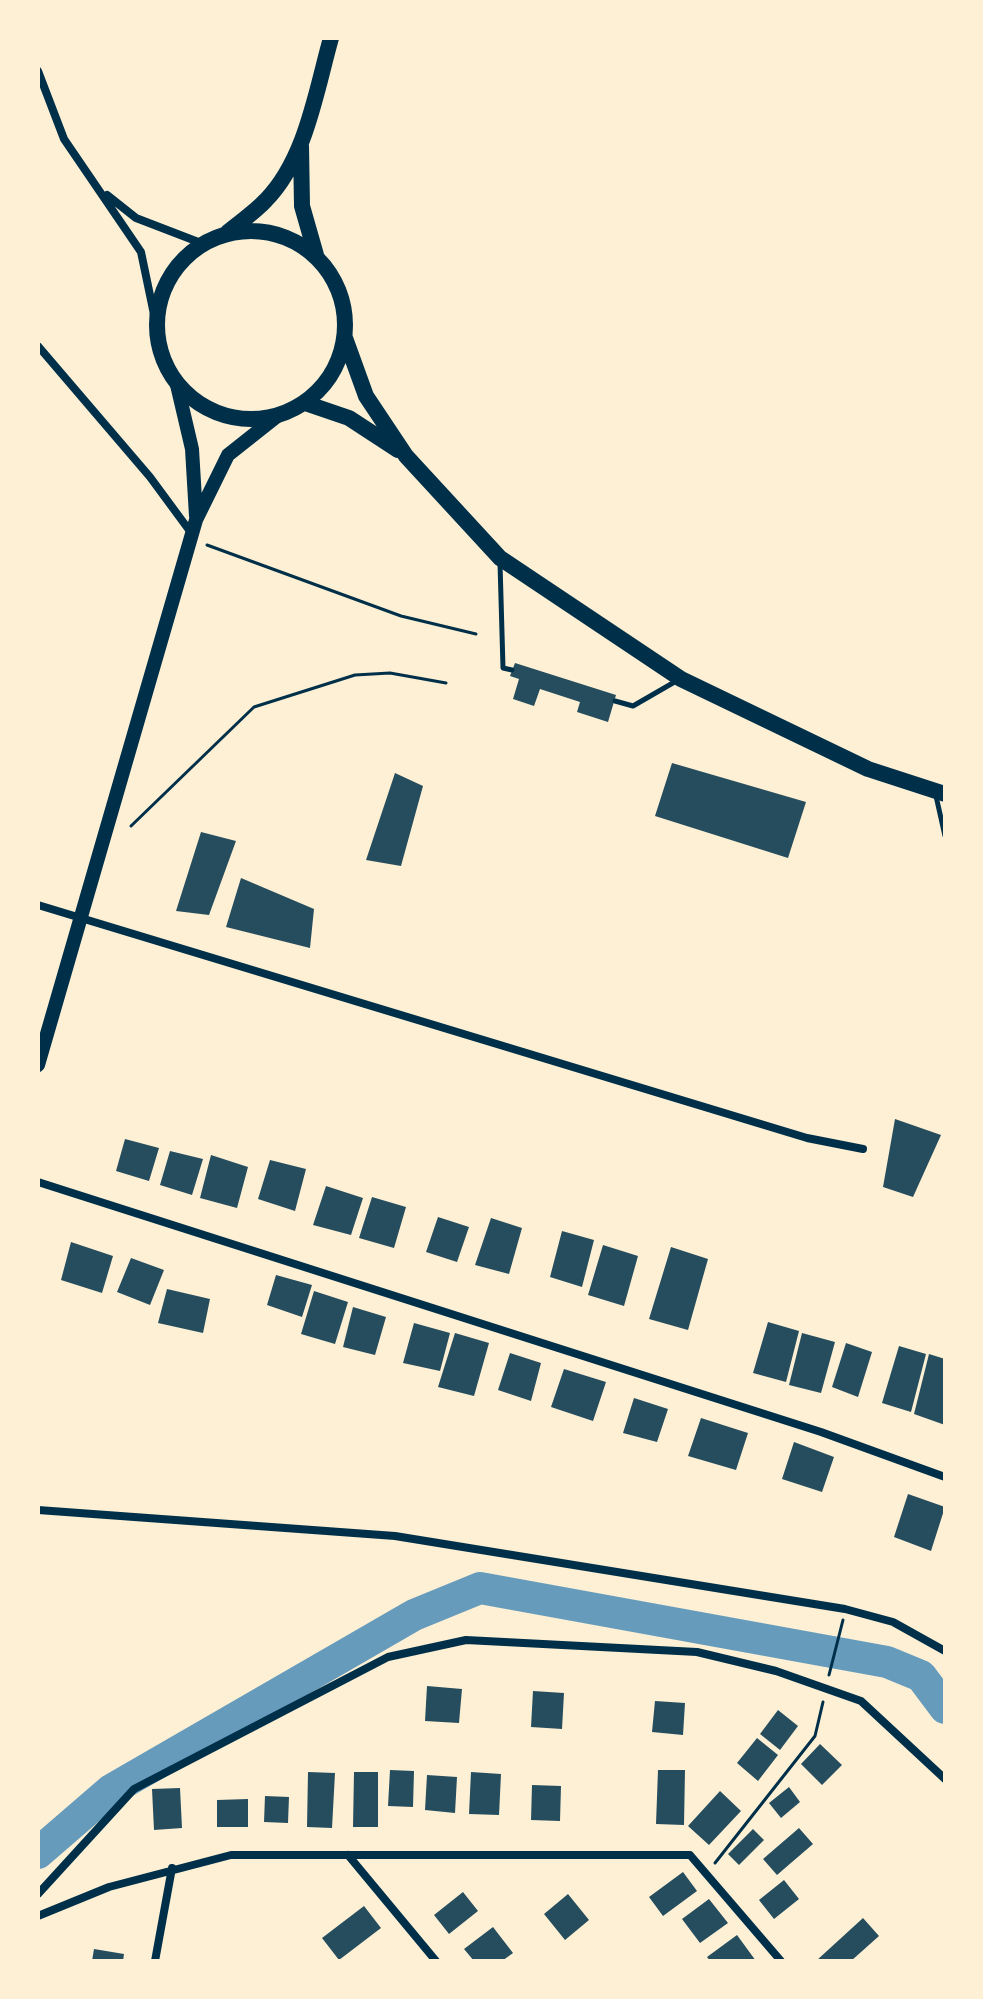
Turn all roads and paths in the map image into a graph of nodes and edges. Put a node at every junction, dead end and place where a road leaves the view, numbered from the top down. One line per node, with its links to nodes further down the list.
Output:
1 (331, 38): 3 (highway)
2 (38, 71): 4 (street)
3 (301, 141): 5 (highway); 7 (highway)
4 (97, 187): 6 (street); 8 (street)
5 (228, 232): 6 (highway); 7 (highway)
6 (201, 243): 8 (highway)
7 (316, 255): 9 (highway)
8 (156, 324): 11 (highway)
9 (345, 338): 12 (highway); 14 (highway)
10 (38, 346): 15 (street)
11 (177, 385): 13 (highway); 15 (main road)
12 (305, 403): 13 (highway); 14 (highway)
13 (276, 417): 15 (main road)
14 (406, 456): 16 (highway)
15 (194, 528): 17 (path); 26 (main road)
16 (500, 558): 18 (lane); 19 (highway)
17 (476, 634)
18 (512, 670)
19 (681, 679): 21 (lane); 22 (highway)
20 (446, 683): 23 (path)
21 (615, 701)
22 (940, 793): 24 (lane)
23 (131, 826)
24 (945, 836)
25 (38, 905): 26 (street)
26 (80, 921): 27 (main road); 28 (street)
27 (38, 1065)
28 (863, 1149)
29 (38, 1182): 30 (street)
30 (945, 1477)
31 (38, 1510): 32 (street)
32 (845, 1609): 33 (street); 34 (path)
33 (945, 1651)
34 (826, 1690): 35 (street); 38 (path); 39 (street)
35 (945, 1779)
36 (348, 1855): 37 (street); 38 (street); 42 (street)
37 (172, 1868): 40 (street); 41 (street)
38 (707, 1875): 43 (street)
39 (38, 1894)
40 (38, 1916)
41 (155, 1961)
42 (436, 1961)
43 (781, 1961)

